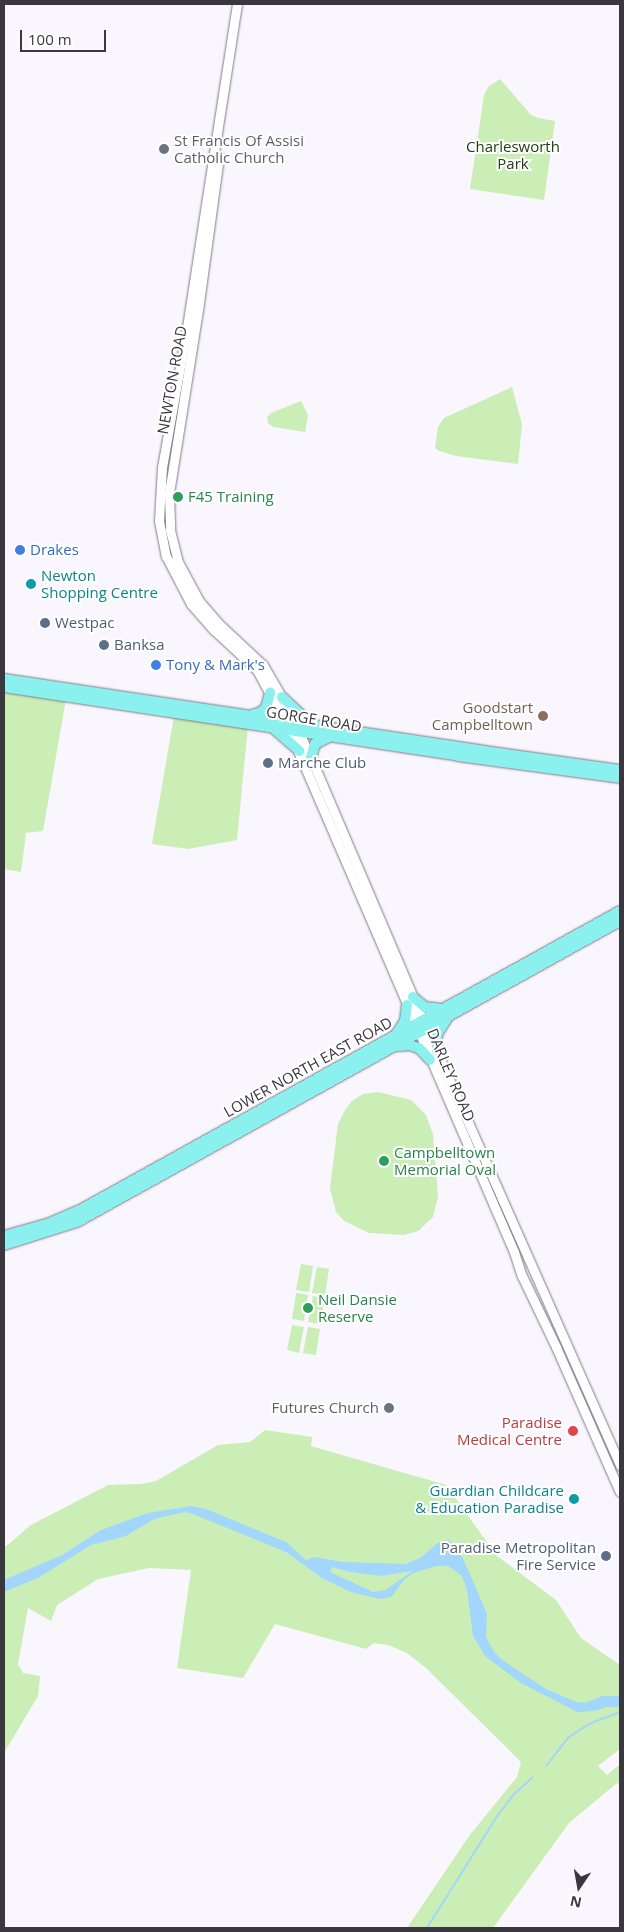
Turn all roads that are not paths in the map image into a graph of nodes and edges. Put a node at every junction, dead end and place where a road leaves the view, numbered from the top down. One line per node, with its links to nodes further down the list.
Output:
1 (237, 4): 7 (main road, NEWTON ROAD)
2 (243, 4): 9 (main road, NEWTON ROAD)
3 (4, 679): 4 (main road, GORGE ROAD)
4 (24, 686): 5 (main road, GORGE ROAD); 6 (main road, GORGE ROAD); 8 (main road, GORGE ROAD)
5 (4, 687)
6 (70, 688): 8 (main road); 10 (main road, GORGE ROAD)
7 (270, 694): 11 (main road); 13 (main road, NEWTON ROAD)
8 (78, 697): 10 (main road, GORGE ROAD)
9 (282, 697): 12 (main road); 13 (main road, NEWTON ROAD)
10 (131, 701): 11 (main road, GORGE ROAD); 14 (main road, GORGE ROAD)
11 (249, 715): 13 (main road, GORGE ROAD)
12 (313, 725): 13 (main road, GORGE ROAD); 18 (main road, GORGE ROAD)
13 (292, 726): 14 (main road, GORGE ROAD); 15 (main road, GORGE ROAD); 16 (main road, DARLEY ROAD); 17 (main road, DARLEY ROAD)
14 (272, 728): 16 (main road)
15 (332, 737): 17 (main road); 19 (main road, GORGE ROAD)
16 (298, 751): 23 (main road, DARLEY ROAD)
17 (311, 758): 22 (main road, DARLEY ROAD)
18 (620, 770)
19 (620, 778)
20 (620, 911): 24 (main road, LOWER NORTH EAST ROAD)
21 (620, 921): 24 (main road, LOWER NORTH EAST ROAD)
22 (413, 997): 24 (main road); 25 (main road, DARLEY ROAD)
23 (407, 1006): 25 (main road, DARLEY ROAD); 26 (main road)
24 (446, 1013): 25 (main road, LOWER NORTH EAST ROAD); 28 (main road)
25 (421, 1027): 26 (main road, LOWER NORTH EAST ROAD); 27 (main road, LOWER NORTH EAST ROAD); 28 (main road, DARLEY ROAD); 29 (main road, DARLEY ROAD)
26 (395, 1036): 30 (main road, LOWER NORTH EAST ROAD)
27 (394, 1048): 29 (main road); 31 (main road, LOWER NORTH EAST ROAD)
28 (437, 1051): 34 (main road, DARLEY ROAD)
29 (430, 1060): 35 (main road, DARLEY ROAD)
30 (80, 1210): 31 (main road); 32 (main road, LOWER NORTH EAST ROAD)
31 (72, 1224): 33 (main road, LOWER NORTH EAST ROAD)
32 (4, 1236)
33 (4, 1245)
34 (620, 1466)
35 (620, 1492)

